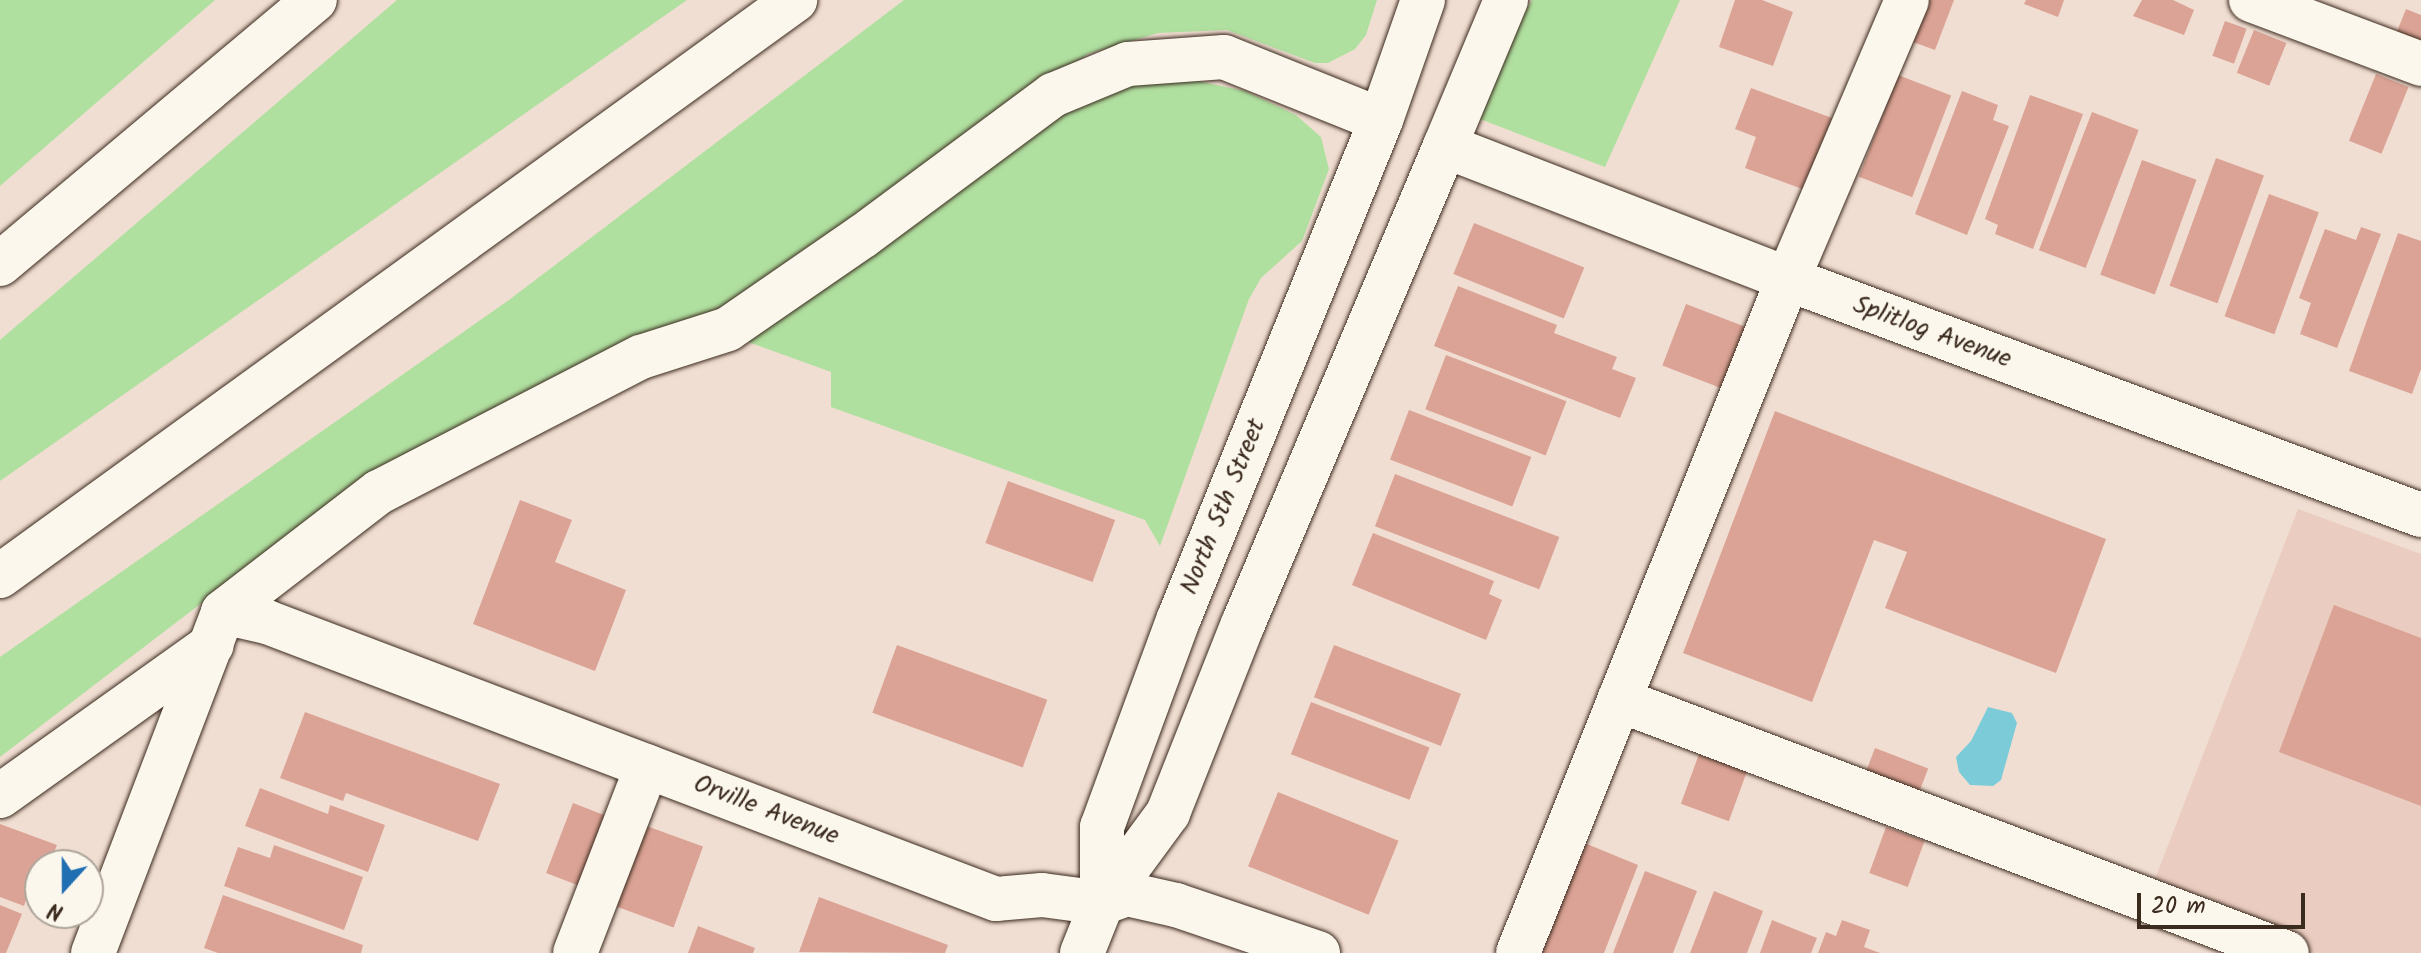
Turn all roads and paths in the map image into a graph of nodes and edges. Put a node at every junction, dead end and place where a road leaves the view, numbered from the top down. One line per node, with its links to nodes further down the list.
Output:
1 (315, 0): 10 (main road)
2 (795, 0): 13 (main road)
3 (1423, 0): 8 (main road, North 5th Street)
4 (1506, 0): 9 (main road, North 5th Street)
5 (1907, 0): 11 (main road)
6 (2251, 0): 7 (main road)
7 (2421, 64)
8 (1381, 120): 14 (main road); 18 (main road, North 5th Street)
9 (1445, 146): 11 (main road, Splitlog Avenue); 18 (main road, North 5th Street)
10 (0, 264)
11 (1788, 279): 12 (main road, Splitlog Avenue); 15 (main road)
12 (2421, 515)
13 (0, 576)
14 (217, 628): 16 (main road, Orville Avenue); 17 (main road); 19 (main road)
15 (1619, 700): 23 (main road); 24 (main road)
16 (647, 766): 18 (main road, Orville Avenue); 20 (main road)
17 (0, 796)
18 (1102, 903): 21 (main road, North 5th Street); 22 (main road, Orville Avenue)
19 (93, 953)
20 (575, 953)
21 (1082, 953)
22 (1318, 953)
23 (1518, 953)
24 (2287, 953)

